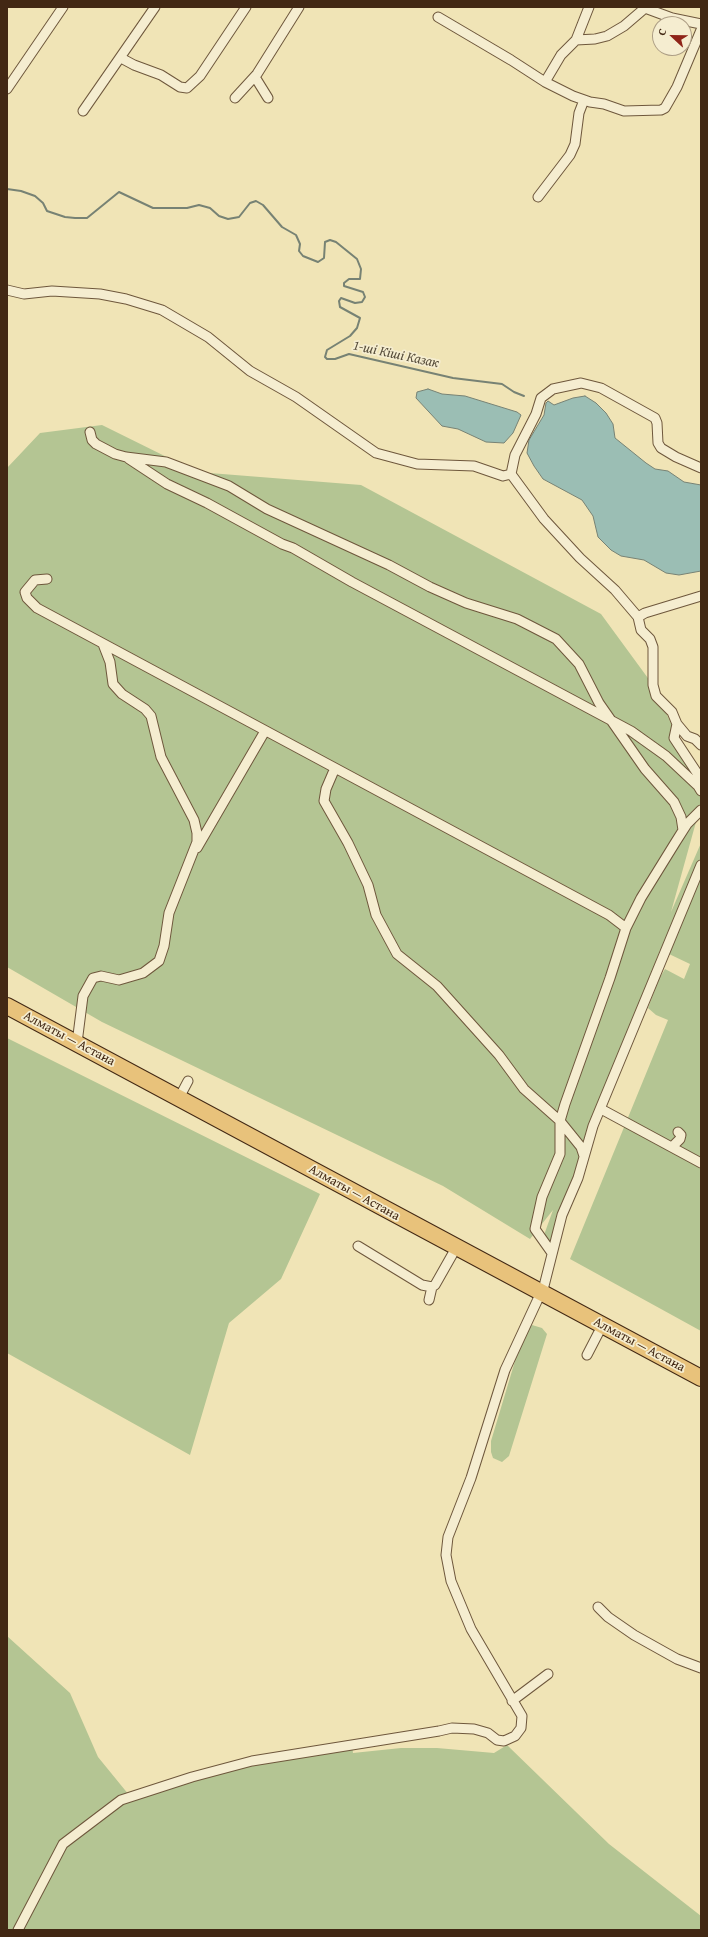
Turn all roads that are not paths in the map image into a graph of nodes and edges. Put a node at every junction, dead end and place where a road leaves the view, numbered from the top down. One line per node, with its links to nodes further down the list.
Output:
1 (63, 7): 13 (street)
2 (155, 7): 10 (street)
3 (246, 7): 10 (street)
4 (299, 7): 11 (street)
5 (589, 7): 9 (street)
6 (438, 17): 12 (street)
7 (701, 24): 9 (street)
8 (701, 30): 16 (street)
9 (576, 40): 12 (street)
10 (121, 58): 17 (street)
11 (255, 77): 14 (street); 15 (street)
12 (545, 82): 16 (street)
13 (7, 89)
14 (235, 98)
15 (268, 98)
16 (584, 100): 18 (street)
17 (83, 111)
18 (538, 197)
19 (7, 290): 23 (street)
20 (90, 432): 21 (street)
21 (126, 457): 28 (street); 28 (street)
22 (701, 468): 23 (street)
23 (511, 474): 26 (street)
24 (47, 579): 27 (street)
25 (701, 596): 26 (street)
26 (638, 617): 29 (street)
27 (103, 644): 30 (street); 37 (street)
28 (610, 720): 34 (street); 36 (street)
29 (677, 724): 31 (street); 33 (street)
30 (265, 732): 32 (street); 37 (street)
31 (701, 745)
32 (335, 768): 39 (street); 45 (street)
33 (701, 779)
34 (701, 791)
35 (701, 810): 36 (street)
36 (683, 830): 39 (street)
37 (194, 852): 41 (street)
38 (701, 865): 44 (street)
39 (626, 928): 45 (street)
40 (7, 1006): 41 (highway, Алматы — Астана)
41 (77, 1043): 43 (highway, Алматы — Астана)
42 (188, 1081): 43 (street)
43 (179, 1098): 51 (highway, Алматы — Астана)
44 (601, 1109): 47 (street); 48 (street)
45 (560, 1121): 48 (street); 52 (street)
46 (678, 1132): 47 (street)
47 (672, 1146): 49 (street)
48 (584, 1156): 52 (street)
49 (701, 1163)
50 (358, 1246): 53 (street)
51 (456, 1248): 53 (street); 54 (highway, Алматы — Астана)
52 (552, 1253): 54 (street)
53 (432, 1287): 55 (street)
54 (541, 1293): 56 (highway, Алматы — Астана); 62 (street)
55 (429, 1300)
56 (602, 1326): 57 (street); 58 (highway, Алматы — Астана)
57 (587, 1355)
58 (701, 1378)
59 (598, 1607): 60 (street)
60 (701, 1668)
61 (548, 1674): 62 (street)
62 (512, 1701): 63 (street)
63 (18, 1930)

